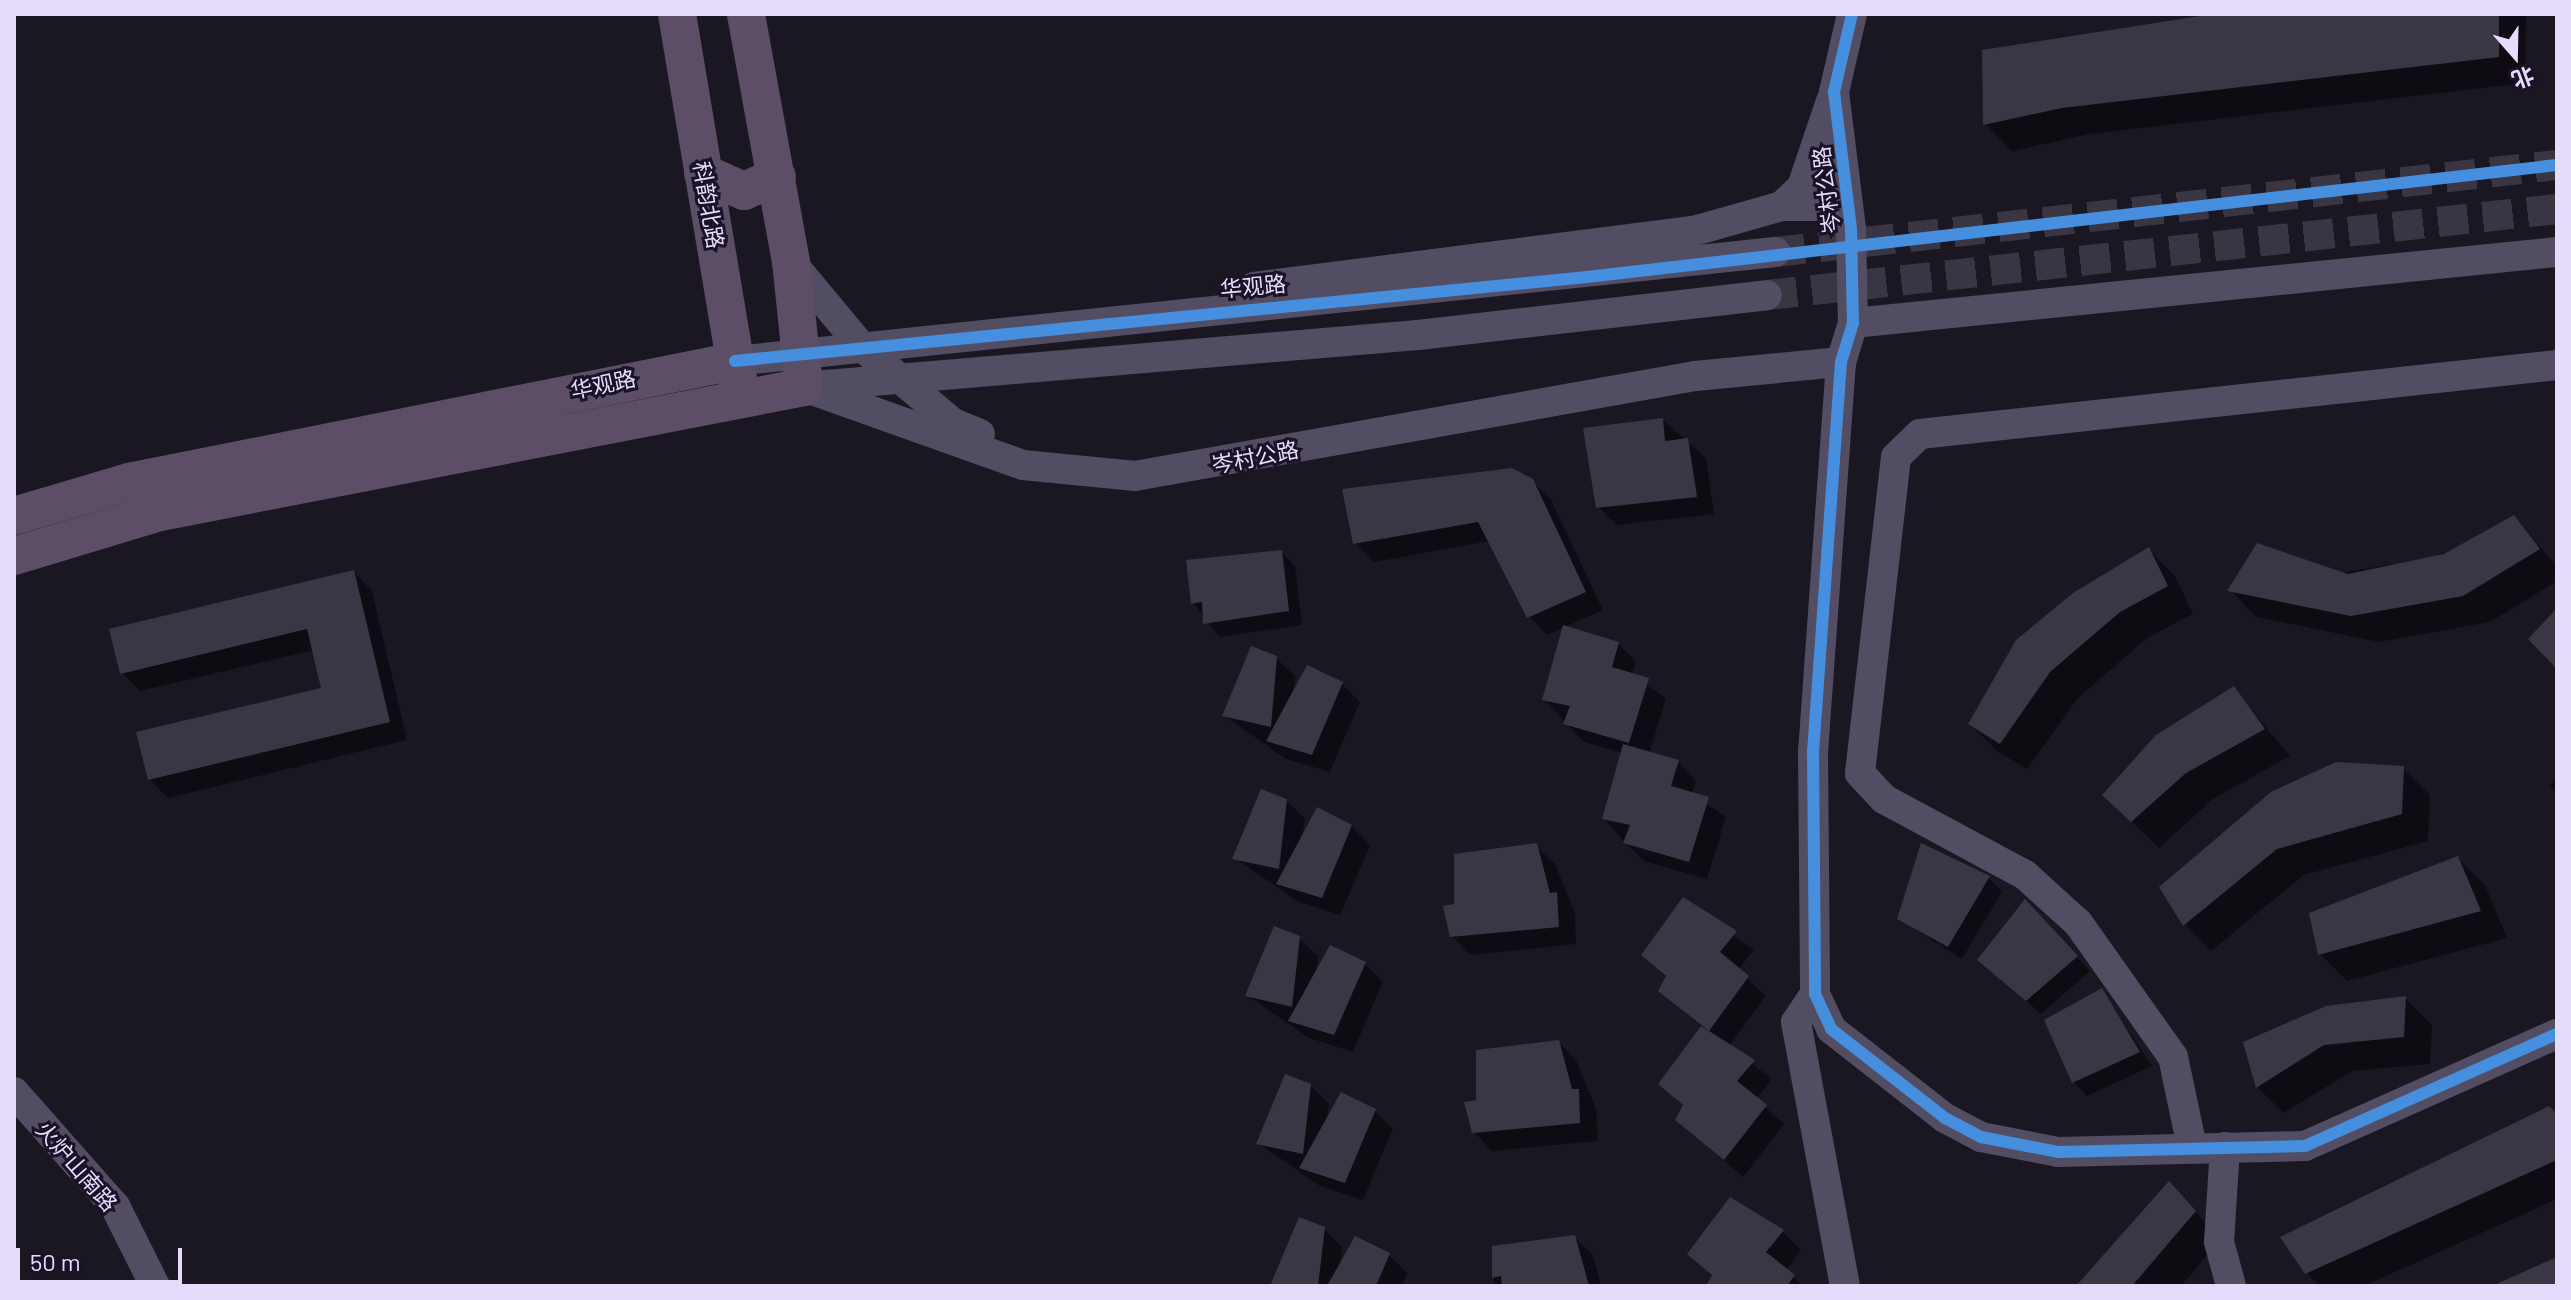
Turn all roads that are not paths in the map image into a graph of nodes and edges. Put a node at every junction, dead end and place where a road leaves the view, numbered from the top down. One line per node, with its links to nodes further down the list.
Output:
1 (677, 14): 5 (main road, 科韵北路)
2 (746, 14): 6 (main road)
3 (1852, 14): 4 (street, 岑村公路)
4 (1834, 92): 7 (street); 8 (street, 岑村公路)
5 (703, 173): 6 (main road); 20 (main road, 科韵北路)
6 (777, 176): 11 (main road)
7 (1782, 206): 8 (street); 13 (street)
8 (1848, 206): 14 (street, 岑村公路)
9 (1775, 252): 13 (street, 华观路)
10 (2557, 252): 14 (street)
11 (791, 262): 15 (street); 18 (main road)
12 (1767, 295): 19 (street, 华观路)
13 (1073, 322): 15 (street, 华观路)
14 (1853, 323): 16 (street, 岑村公路)
15 (861, 346): 18 (street, 华观路); 19 (street)
16 (1841, 362): 21 (street, 岑村公路); 24 (street)
17 (2557, 365): 27 (street)
18 (803, 370): 19 (street, 华观路); 20 (main road, 华观路); 21 (street, 岑村公路)
19 (900, 378): 21 (street)
20 (738, 379): 22 (main road, 华观路); 23 (main road, 华观路)
21 (1135, 476)
22 (17, 506)
23 (14, 556)
24 (1815, 994): 27 (street); 30 (street)
25 (2557, 1034): 28 (street)
26 (14, 1092): 29 (street, 火炉山南路)
27 (2192, 1147): 28 (street)
28 (2225, 1147): 31 (street)
29 (155, 1286)
30 (1845, 1286)
31 (2231, 1286)

